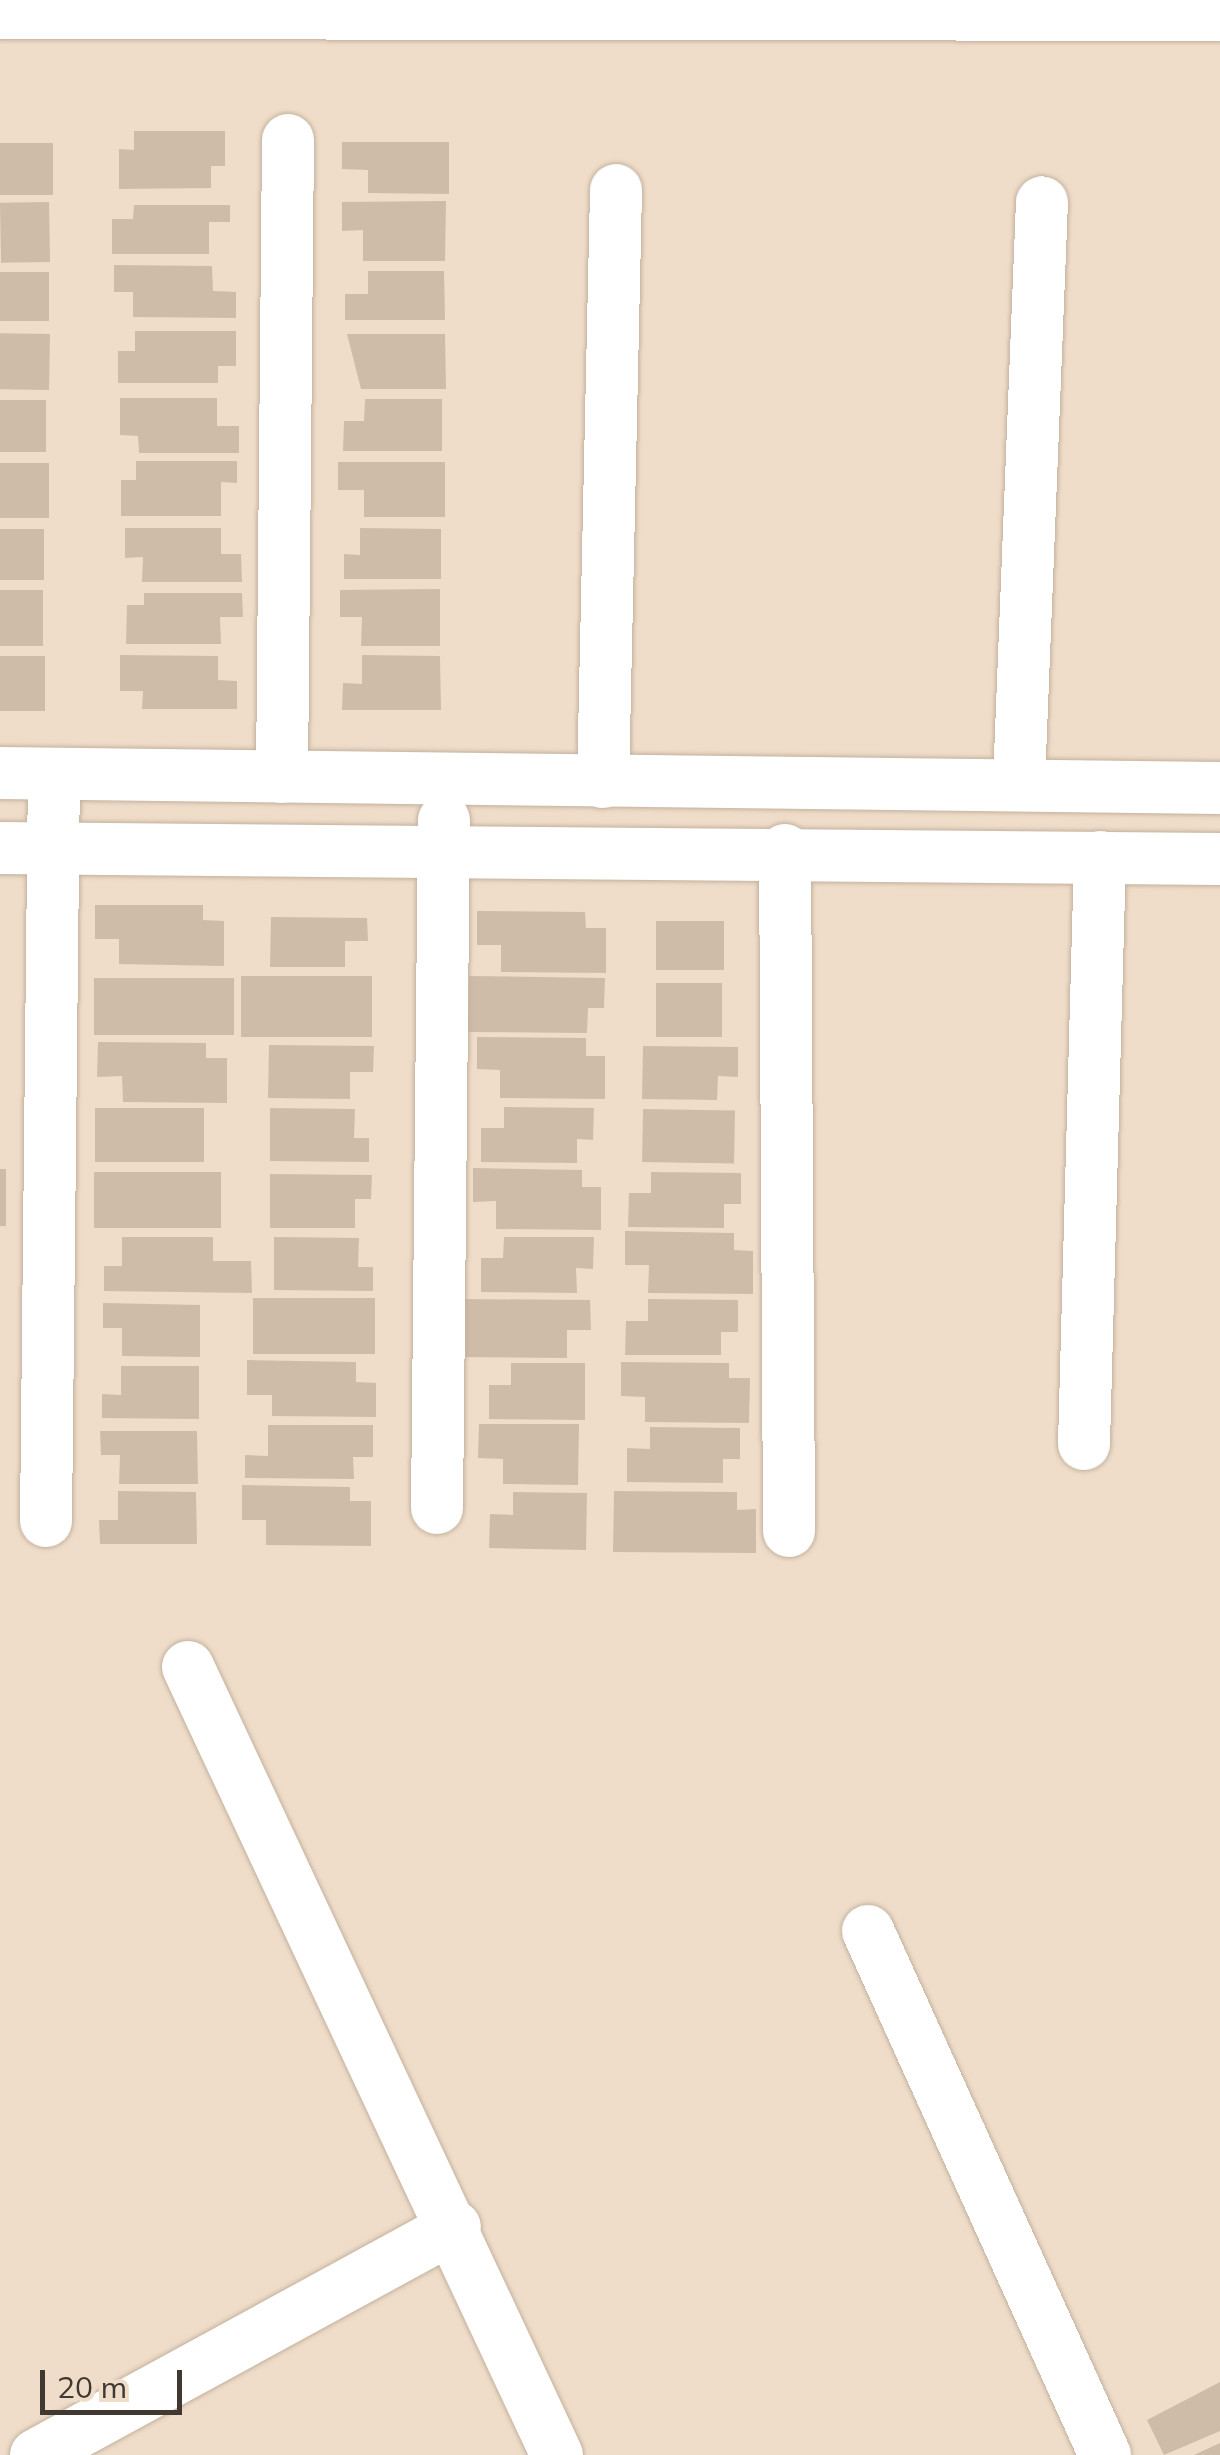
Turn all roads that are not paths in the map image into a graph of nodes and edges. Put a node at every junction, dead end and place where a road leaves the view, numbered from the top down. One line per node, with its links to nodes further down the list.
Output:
1 (612, 7): 2 (street); 3 (street)
2 (0, 13)
3 (1220, 14)
4 (288, 140): 9 (street)
5 (616, 190): 11 (street)
6 (1042, 202): 12 (street)
7 (0, 773): 8 (street)
8 (54, 774): 9 (street); 15 (street)
9 (282, 776): 10 (street)
10 (444, 779): 11 (street); 17 (street)
11 (604, 782): 12 (street)
12 (1019, 782): 13 (street)
13 (1220, 788)
14 (0, 848): 15 (street)
15 (53, 849): 17 (street); 22 (street)
16 (784, 850): 17 (street); 18 (street); 23 (street)
17 (444, 854): 21 (street)
18 (1100, 857): 19 (street); 20 (street)
19 (1220, 859)
20 (1084, 1444)
21 (437, 1508)
22 (46, 1520)
23 (789, 1531)
24 (188, 1666): 26 (street)
25 (868, 1931): 29 (street)
26 (454, 2227): 27 (street); 28 (street)
27 (36, 2455)
28 (557, 2455)
29 (1105, 2455)

